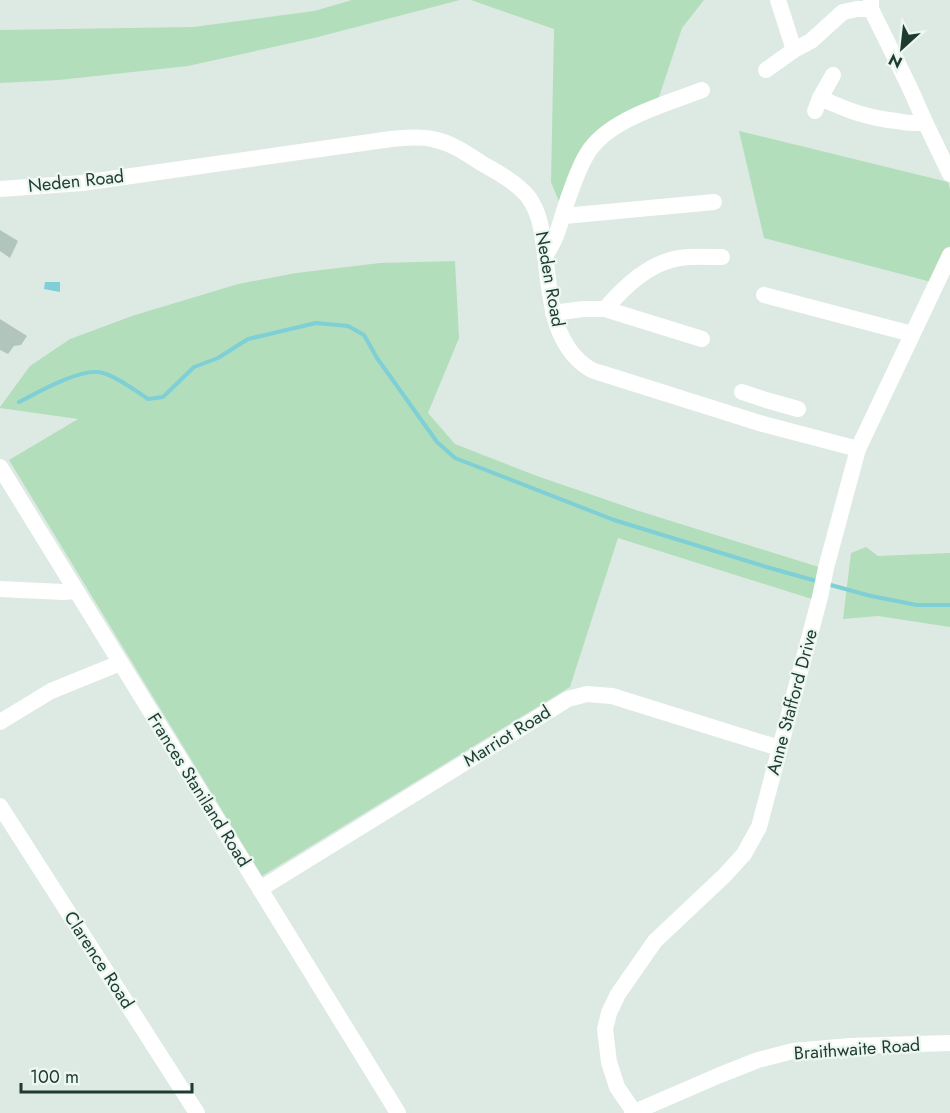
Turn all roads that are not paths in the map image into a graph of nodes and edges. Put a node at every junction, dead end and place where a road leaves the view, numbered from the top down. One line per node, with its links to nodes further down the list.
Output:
1 (778, 0): 3 (street)
2 (871, 4): 3 (street); 7 (street)
3 (795, 50): 4 (street)
4 (766, 70)
5 (833, 75): 7 (street)
6 (702, 90): 11 (street)
7 (925, 122): 8 (street)
8 (950, 174)
9 (0, 189): 13 (street, Neden Road)
10 (714, 202): 11 (street)
11 (564, 216): 13 (street)
12 (950, 255): 18 (street, Anne Stafford Drive)
13 (545, 256): 17 (street, Neden Road)
14 (722, 257): 16 (street)
15 (764, 295): 18 (street)
16 (606, 309): 17 (street); 19 (street)
17 (553, 313): 23 (street, Neden Road)
18 (912, 334): 24 (street, Anne Stafford Drive)
19 (702, 339)
20 (742, 392): 21 (street)
21 (766, 400): 22 (street); 23 (street)
22 (798, 409)
23 (763, 424): 24 (street, Neden Road)
24 (858, 449): 30 (street, Anne Stafford Drive)
25 (0, 467): 27 (street, Frances Staniland Road)
26 (0, 589): 27 (street)
27 (76, 591): 28 (street, Frances Staniland Road)
28 (120, 663): 29 (street); 32 (street, Frances Staniland Road)
29 (0, 722)
30 (779, 748): 32 (street, Marriot Road); 36 (street, Anne Stafford Drive)
31 (0, 806): 34 (street, Clarence Road)
32 (260, 889): 35 (street, Frances Staniland Road)
33 (950, 1043): 36 (street, Braithwaite Road)
34 (197, 1113)
35 (398, 1113)
36 (633, 1113)

